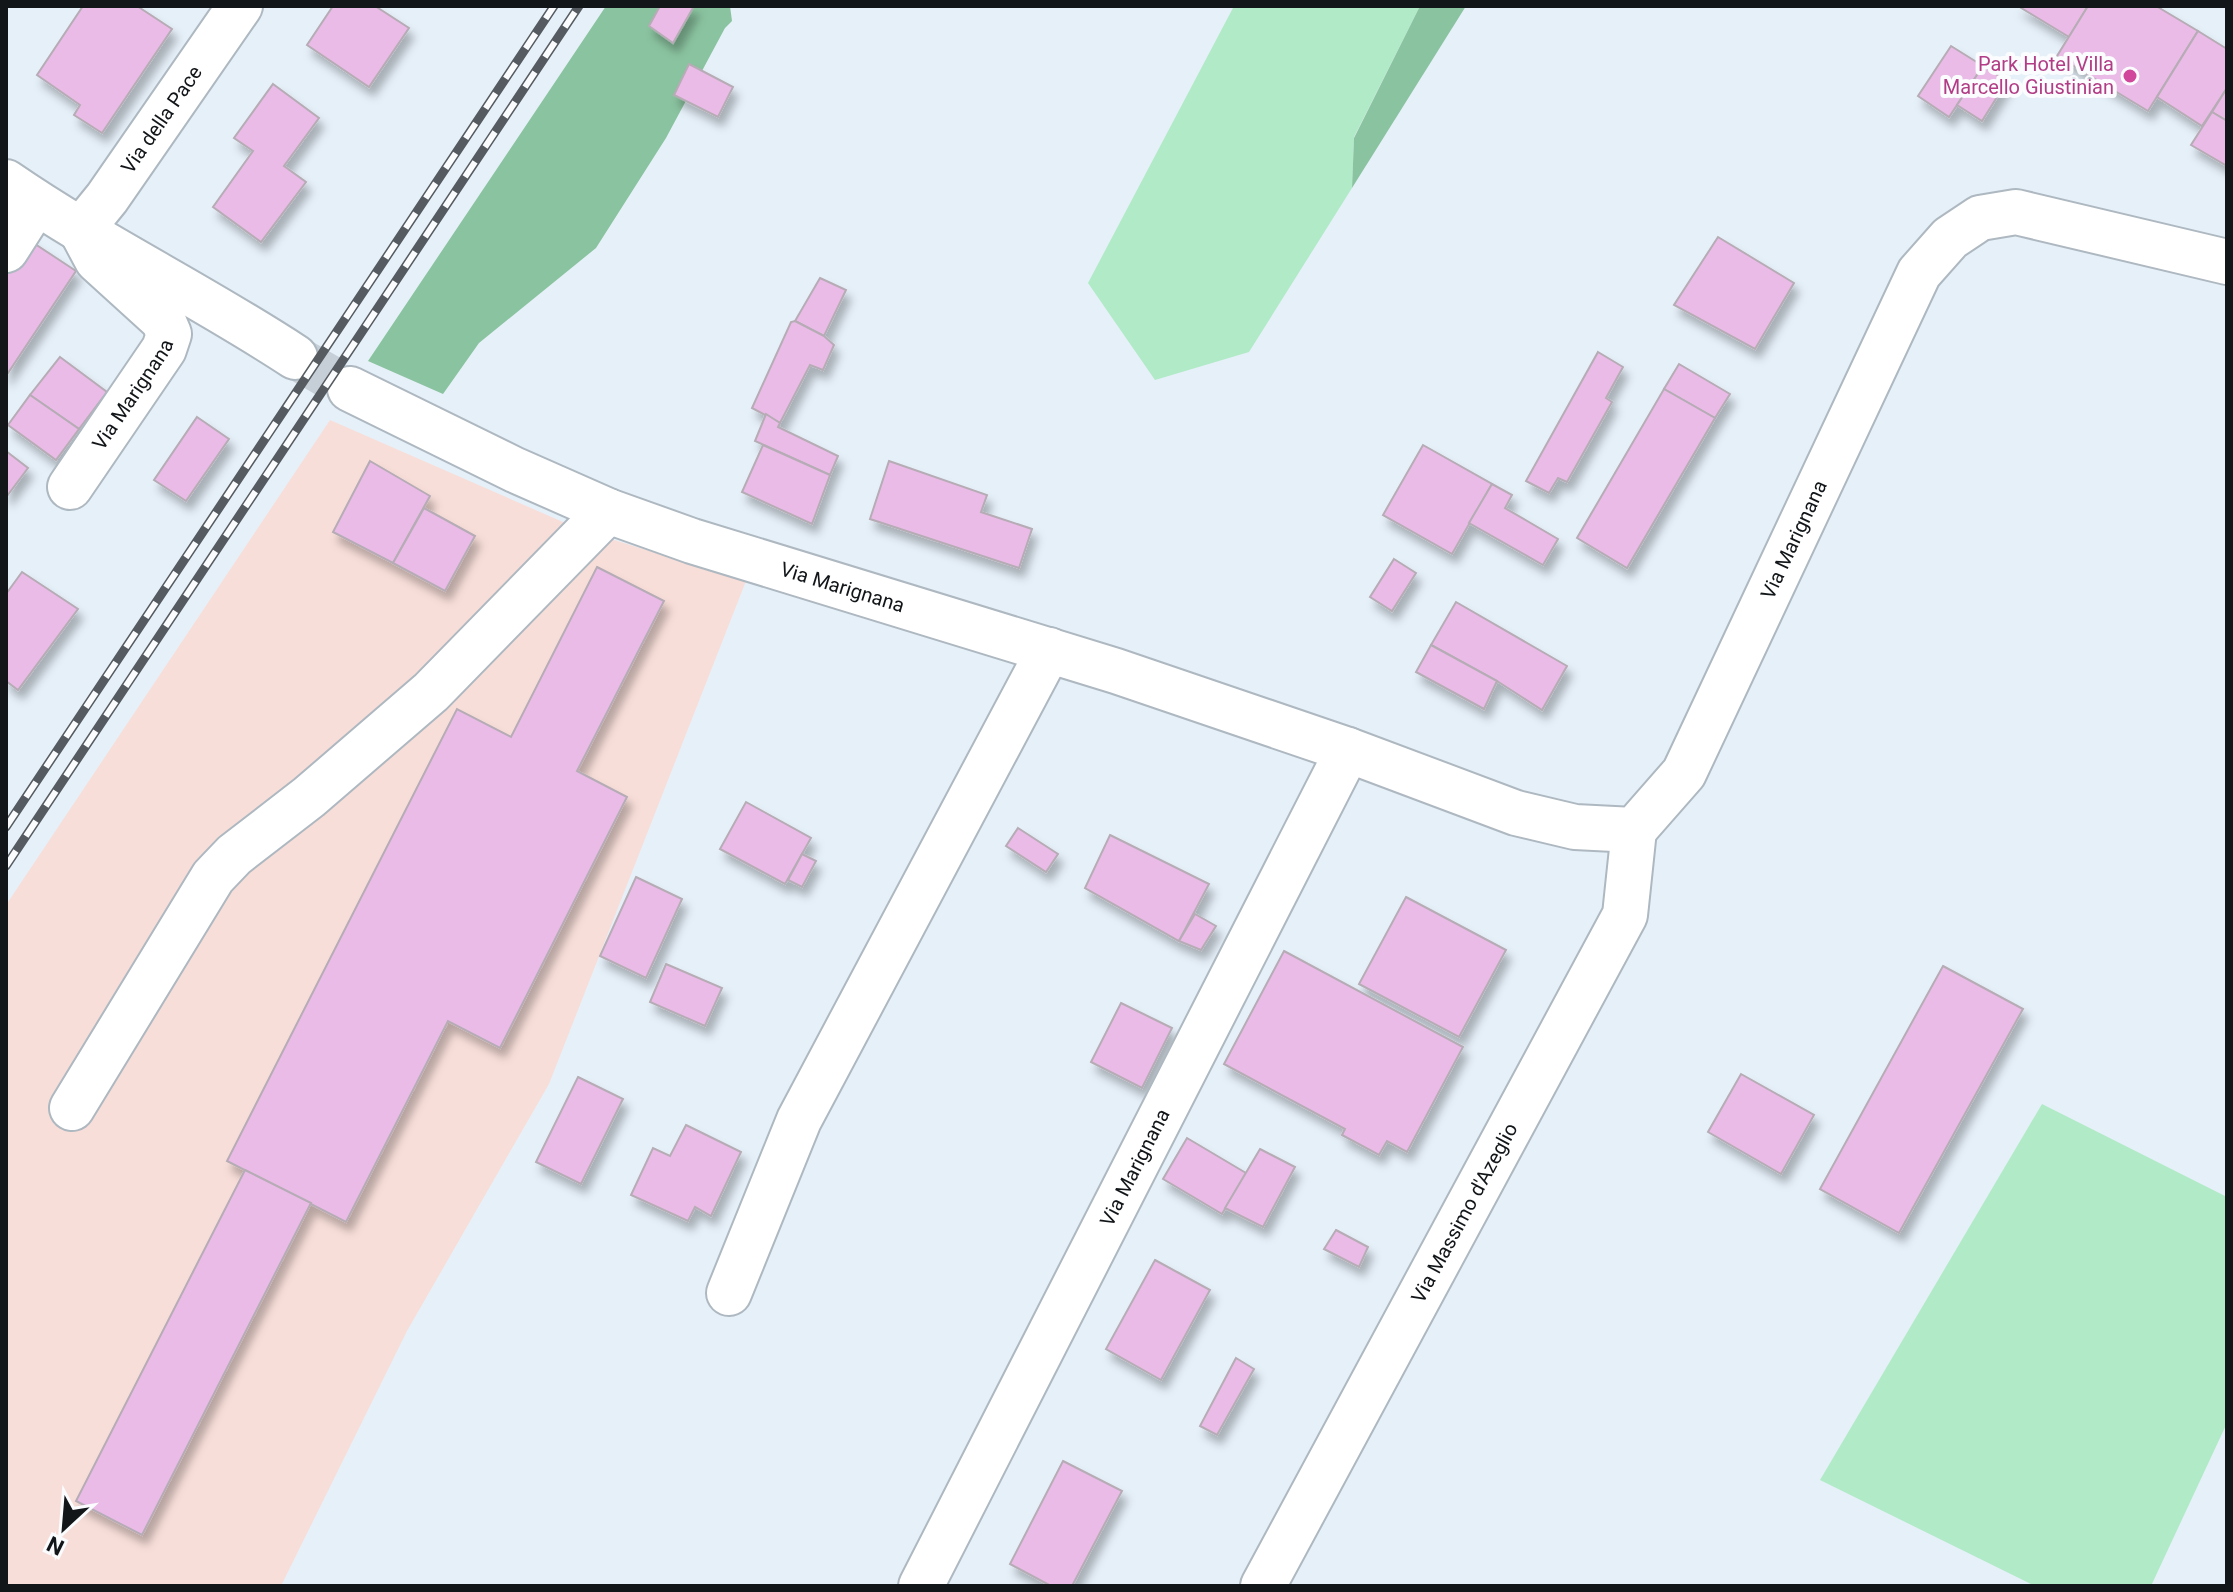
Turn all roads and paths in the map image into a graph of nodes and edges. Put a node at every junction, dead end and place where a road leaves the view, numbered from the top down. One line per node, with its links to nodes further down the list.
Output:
1 (240, 6): 3 (street, Via della Pace)
2 (21, 192): 3 (street, Via Marignana); 4 (street, Via Marignana)
3 (94, 214): 6 (street, Via Marignana); 8 (street, Via Marignana)
4 (6, 250)
5 (2227, 262): 12 (street, Via Marignana)
6 (295, 357)
7 (350, 389): 9 (street, Via Marignana)
8 (70, 487)
9 (608, 511): 10 (street, Via Marignana); 13 (street)
10 (1049, 650): 11 (street, Via Marignana); 14 (street)
11 (1348, 750): 12 (street, Via Marignana); 15 (street, Via Marignana)
12 (1634, 830): 16 (street, Via Massimo d'Azeglio)
13 (72, 1108)
14 (729, 1293)
15 (921, 1586)
16 (1263, 1586)

